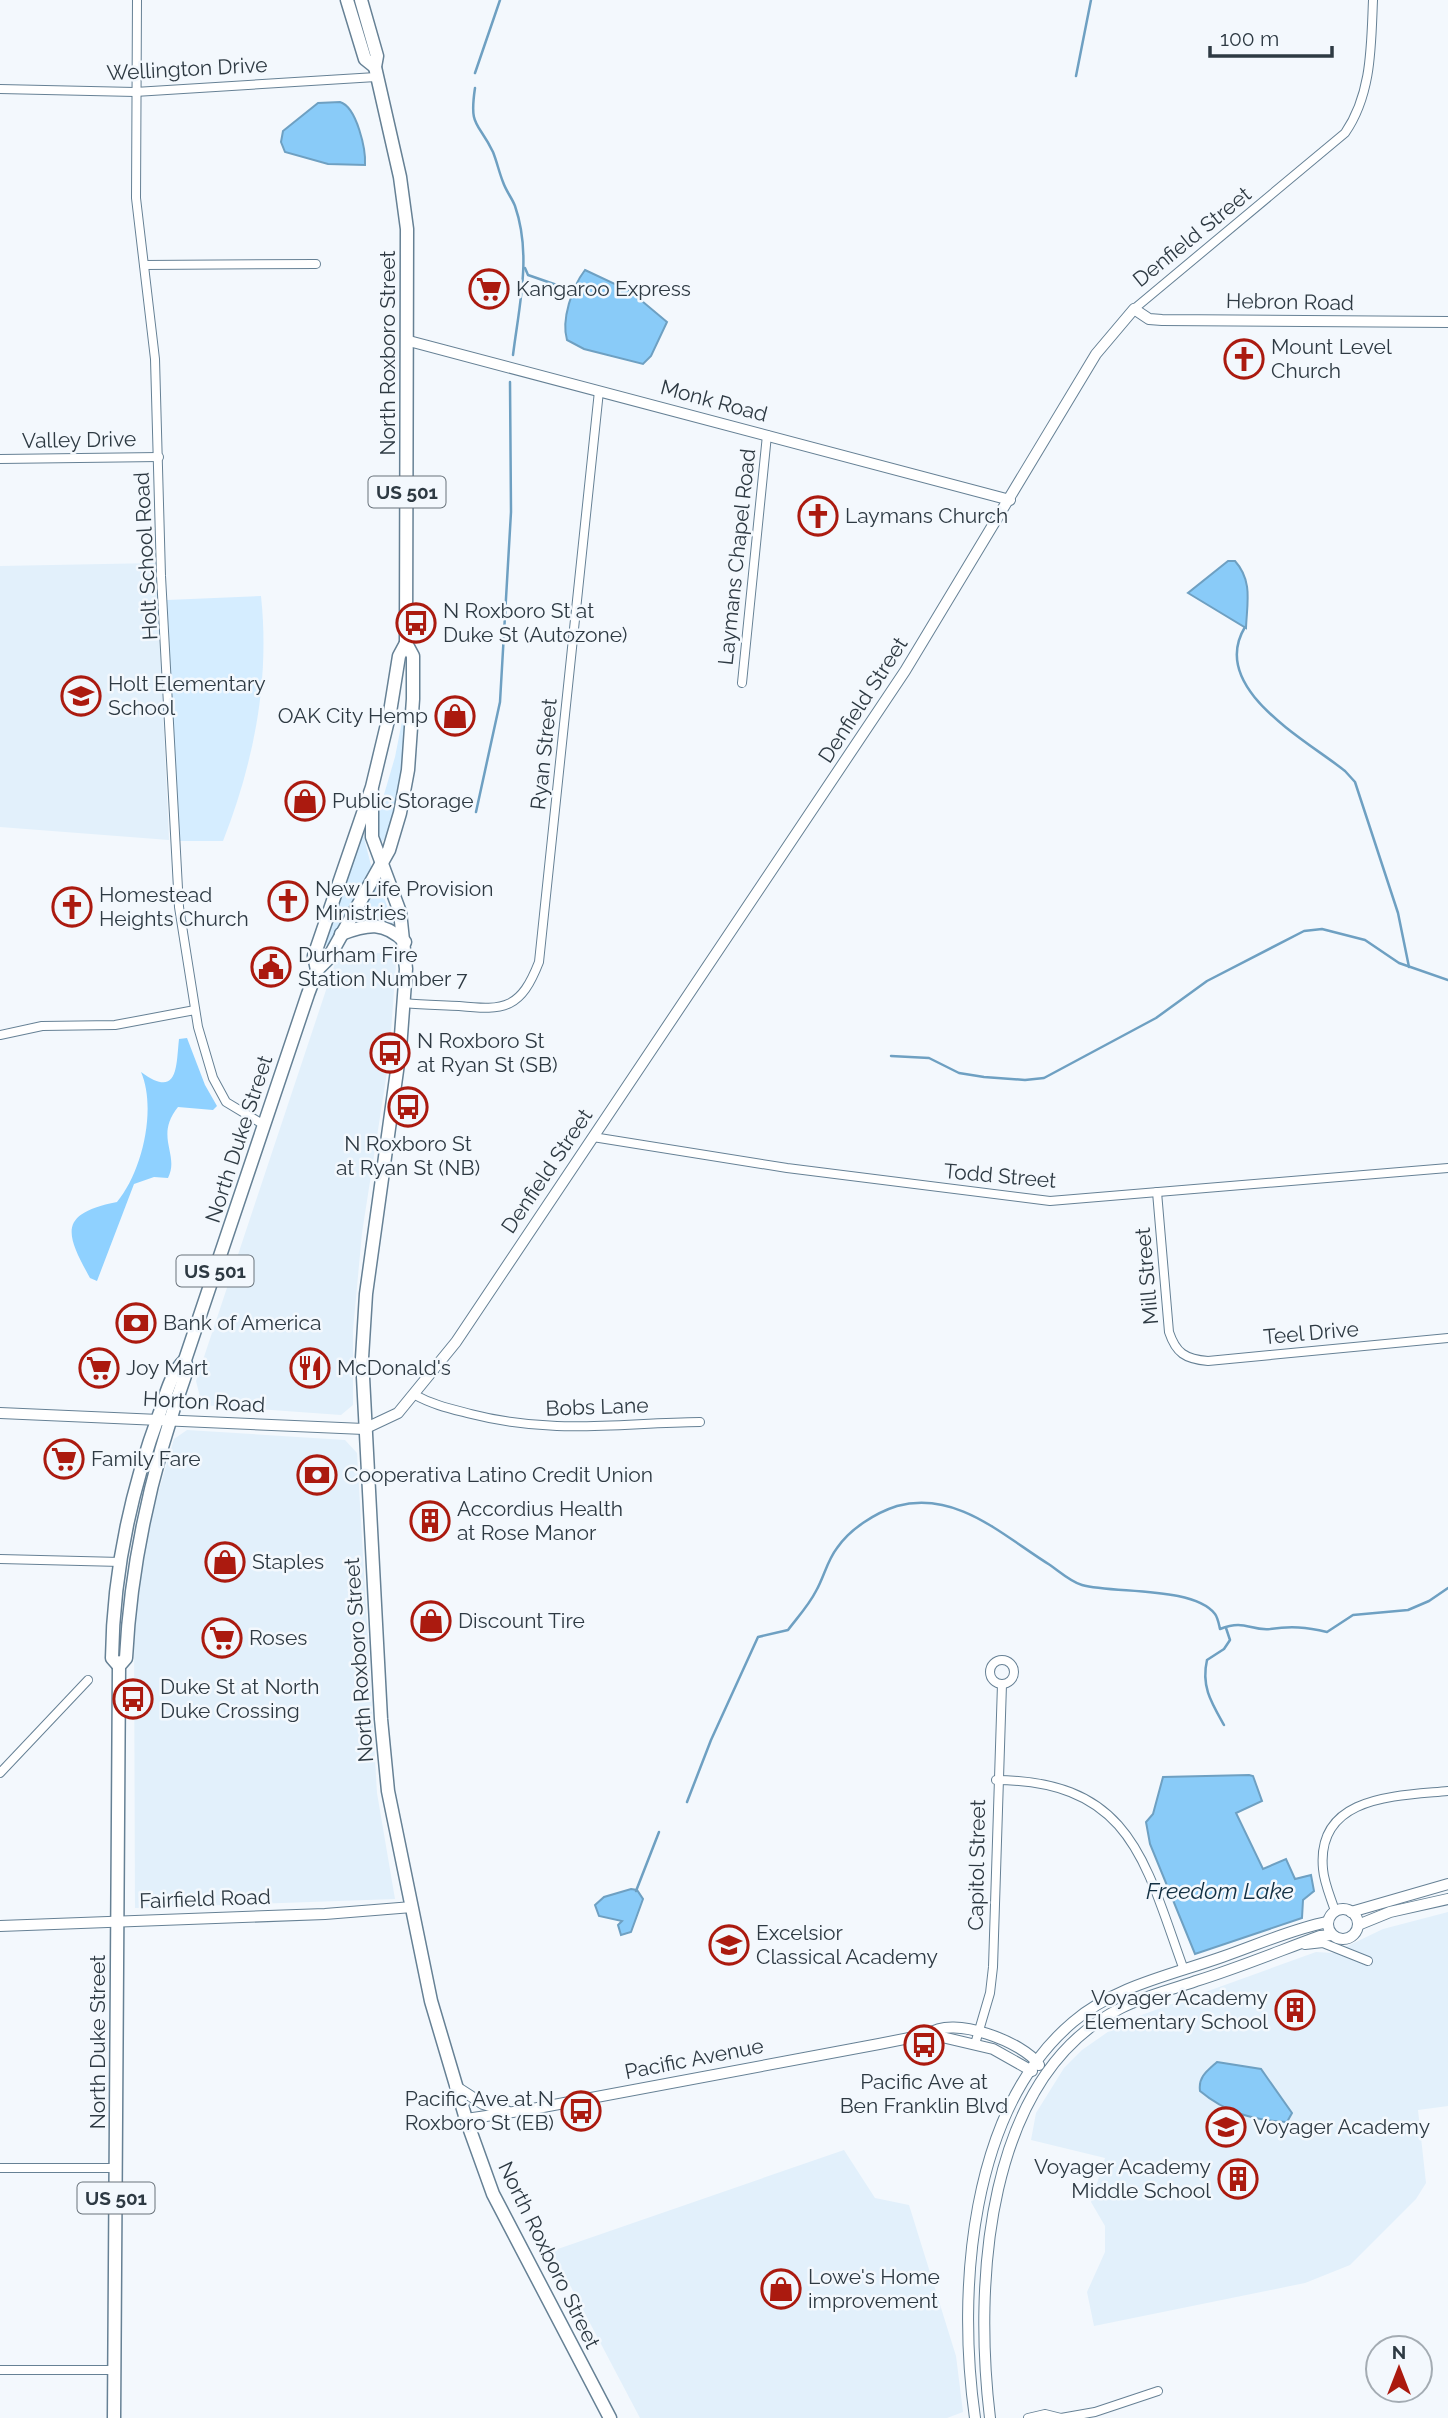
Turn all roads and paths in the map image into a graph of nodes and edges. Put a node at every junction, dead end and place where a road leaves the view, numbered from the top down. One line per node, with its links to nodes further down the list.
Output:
1 (137, 0): 7 (street, Holt School Road)
2 (347, 0): 5 (main road, North Roxboro Street / US 501)
3 (361, 0): 5 (main road, North Roxboro Street / US 501)
4 (1373, 0): 10 (street, Denfield Street)
5 (376, 72): 7 (street, Wellington Drive); 12 (main road, North Roxboro Street / US 501)
6 (0, 89): 7 (street, Wellington Drive)
7 (135, 92): 9 (street, Holt School Road)
8 (316, 264): 9 (street)
9 (144, 265): 15 (street, Holt School Road)
10 (1134, 309): 11 (street, Hebron Road); 17 (street, Denfield Street)
11 (1448, 322)
12 (409, 341): 13 (street, Monk Road); 18 (main road, North Roxboro Street / US 501)
13 (600, 391): 14 (street, Monk Road); 25 (street, Ryan Street)
14 (767, 435): 17 (street, Monk Road); 19 (street, Laymans Chapel Road)
15 (159, 457): 16 (street, Valley Drive); 26 (street, Holt School Road)
16 (0, 458)
17 (1010, 500): 29 (street, Denfield Street)
18 (406, 643): 20 (main road, North Roxboro Street / US 501); 21 (main road, North Roxboro Street / US 501)
19 (742, 683)
20 (372, 787): 21 (main road, North Roxboro Street); 24 (main road, North Duke Street / US 501)
21 (382, 862): 22 (main road, North Duke Street / US 501); 23 (main road, North Roxboro Street)
22 (341, 934): 23 (main road); 24 (main road, North Duke Street / US 501)
23 (405, 942): 25 (main road, North Roxboro Street)
24 (317, 970): 28 (main road, North Duke Street / US 501)
25 (405, 1003): 38 (main road, North Roxboro Street)
26 (195, 1010): 27 (street); 28 (street, Holt School Road)
27 (0, 1035)
28 (264, 1125): 36 (main road, North Duke Street / US 501)
29 (593, 1137): 31 (street, Todd Street); 34 (street, Denfield Street)
30 (1448, 1168): 31 (street, Todd Street)
31 (1157, 1192): 33 (street, Mill Street)
32 (1448, 1338): 33 (street, Teel Drive)
33 (1180, 1353)
34 (415, 1395): 37 (street, Bobs Lane); 38 (street, Denfield Street)
35 (0, 1413): 36 (street, Horton Road)
36 (164, 1418): 38 (street, Horton Road); 40 (main road, North Duke Street / US 501); 41 (main road, North Duke Street / US 501)
37 (700, 1422)
38 (364, 1430): 49 (main road, North Roxboro Street)
39 (0, 1559): 40 (street)
40 (121, 1562): 41 (main road, North Duke Street / US 501)
41 (119, 1666): 52 (main road, North Duke Street / US 501)
42 (88, 1680): 44 (street)
43 (1002, 1684): 45 (street, Capitol Street)
44 (0, 1773)
45 (996, 1780): 59 (street); 60 (street, Capitol Street)
46 (1448, 1791): 50 (street)
47 (1448, 1884): 51 (street)
48 (1448, 1899): 54 (street)
49 (412, 1906): 52 (street, Fairfield Road); 66 (main road, North Roxboro Street)
50 (1335, 1911): 51 (street); 53 (street)
51 (1351, 1912): 54 (street)
52 (118, 1921): 55 (street, Fairfield Road); 70 (main road, North Duke Street / US 501)
53 (1327, 1922): 56 (street); 59 (street)
54 (1358, 1925): 56 (street)
55 (0, 1926)
56 (1332, 1935): 57 (street)
57 (1291, 1947): 58 (street); 65 (street)
58 (1368, 1961)
59 (1184, 1970): 63 (street)
60 (979, 2031): 61 (street, Pacific Avenue); 62 (street, Capitol Street); 63 (street, Pacific Avenue)
61 (929, 2034): 62 (street, Pacific Avenue); 67 (street, Pacific Avenue)
62 (975, 2044): 64 (street, Pacific Avenue)
63 (1037, 2060): 64 (street); 65 (street)
64 (1029, 2071): 65 (street, Pacific Avenue); 76 (street)
65 (1045, 2074): 77 (street)
66 (454, 2085): 67 (street); 68 (main road, North Roxboro Street)
67 (514, 2112): 68 (street, Pacific Avenue)
68 (466, 2119): 75 (main road, North Roxboro Street)
69 (0, 2168): 70 (street)
70 (116, 2168): 72 (main road, North Duke Street / US 501)
71 (0, 2370): 72 (street)
72 (114, 2370): 74 (main road, North Duke Street / US 501)
73 (1158, 2390): 79 (street)
74 (114, 2418)
75 (611, 2418)
76 (975, 2418)
77 (989, 2418)
78 (1028, 2418): 79 (street)
79 (1061, 2418)

